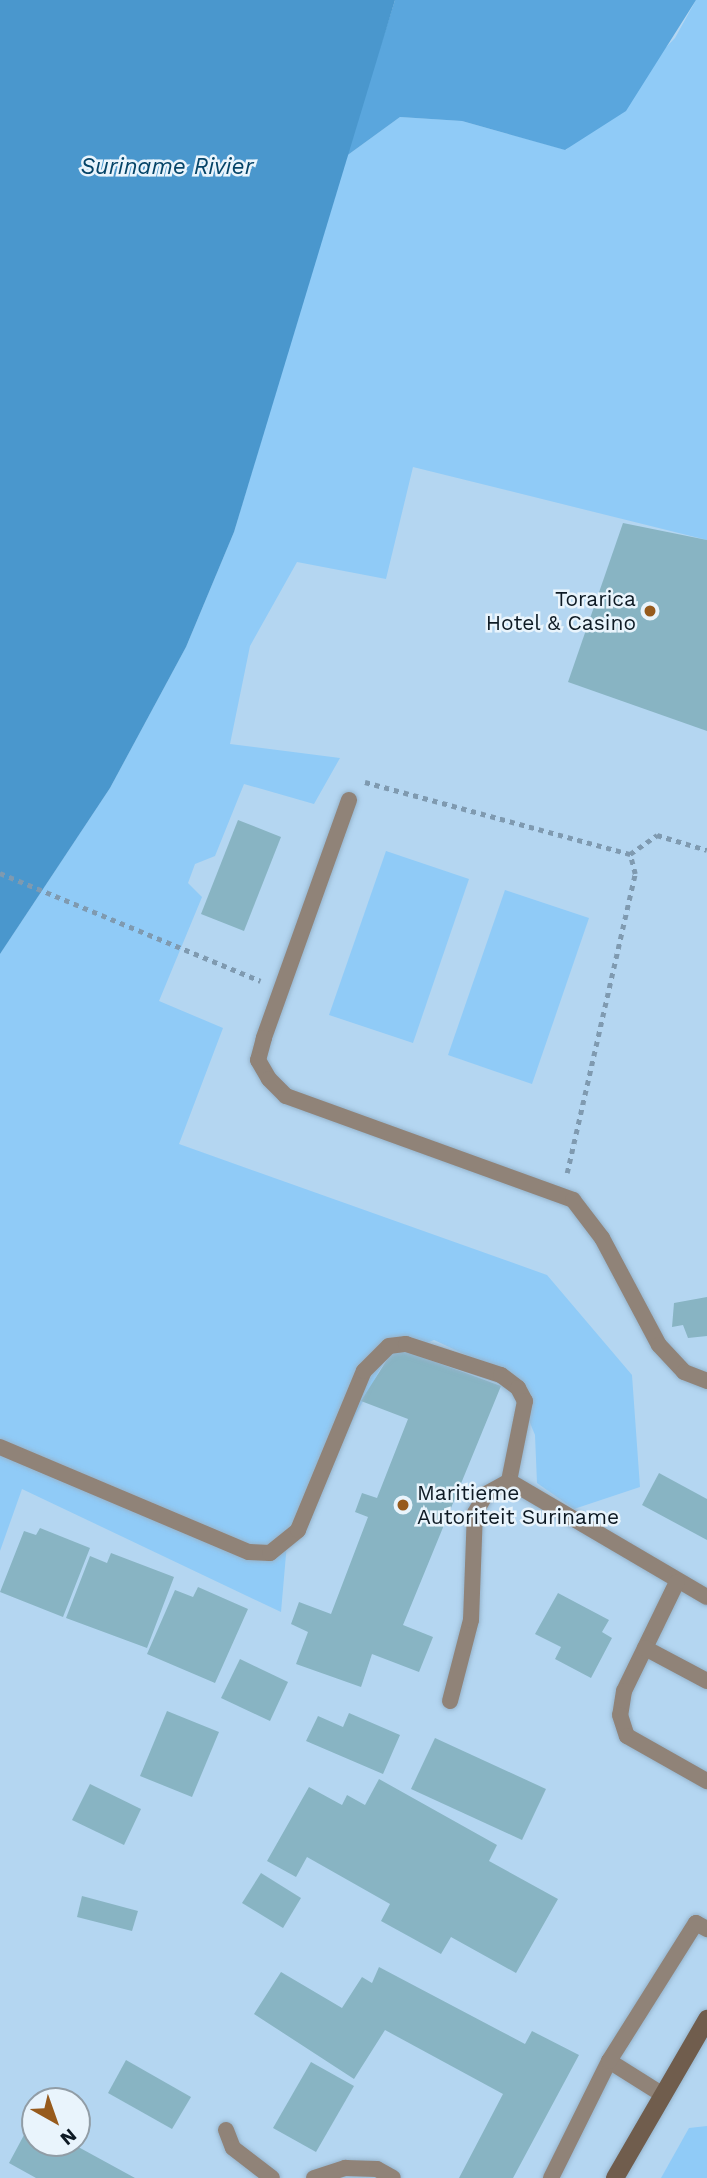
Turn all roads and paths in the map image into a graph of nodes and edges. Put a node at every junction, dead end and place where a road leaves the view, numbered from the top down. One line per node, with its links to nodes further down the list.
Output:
1 (349, 800): 3 (path); 5 (lane)
2 (707, 850): 3 (path)
3 (630, 854): 6 (path)
4 (0, 873): 5 (path)
5 (281, 990): 6 (lane)
6 (562, 1195): 7 (lane)
7 (707, 1381)
8 (0, 1447): 9 (lane)
9 (509, 1481): 10 (lane); 14 (lane)
10 (677, 1582): 11 (lane); 12 (lane)
11 (707, 1597)
12 (645, 1648): 13 (lane); 15 (lane)
13 (707, 1681)
14 (450, 1701)
15 (707, 1780)
16 (707, 1929): 18 (lane)
17 (707, 2020): 19 (main road)
18 (609, 2061): 19 (lane); 24 (lane)
19 (663, 2095): 25 (main road)
20 (226, 2130): 21 (lane)
21 (272, 2178)
22 (314, 2178): 23 (lane)
23 (393, 2178)
24 (551, 2178)
25 (615, 2178)

